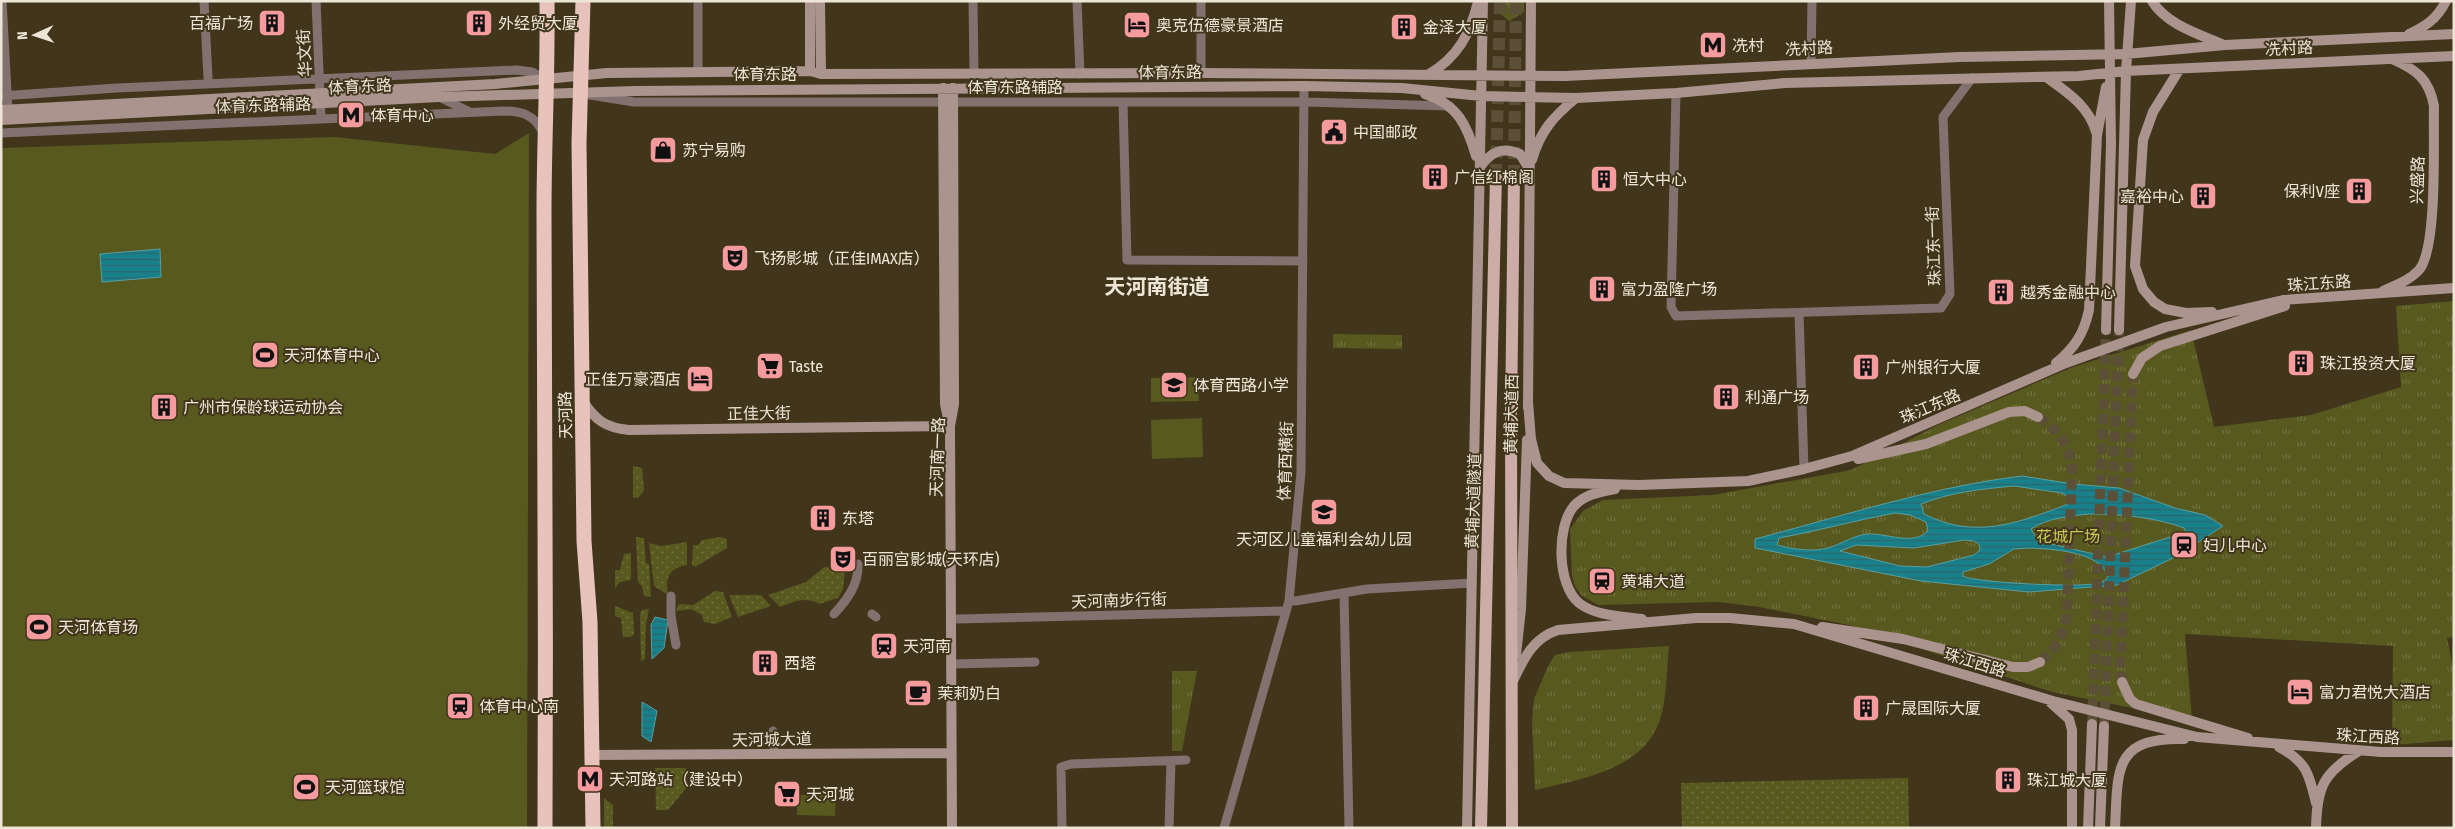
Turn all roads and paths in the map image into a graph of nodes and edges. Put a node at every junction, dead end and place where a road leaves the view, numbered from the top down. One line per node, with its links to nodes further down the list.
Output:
1 (2, 1): 53 (street)
2 (204, 1): 45 (street)
3 (316, 1): 43 (street, 华文街)
4 (547, 1): 44 (highway, 天河路)
5 (583, 1): 37 (highway, 天河路)
6 (698, 1): 30 (street)
7 (810, 1): 28 (main road)
8 (820, 1): 33 (main road)
9 (974, 1): 34 (street)
10 (1077, 1): 35 (street)
11 (1202, 1): 32 (street)
12 (1478, 1): 38 (main road)
13 (1482, 1): 39 (main road)
14 (1531, 1): 40 (main road, 黄埔大道西)
15 (1812, 1): 27 (street)
16 (2109, 1): 23 (main road)
17 (2130, 1): 24 (main road)
18 (2152, 1): 22 (main road)
19 (2446, 1): 21 (main road)
20 (2454, 34): 21 (main road, 冼村路)
21 (2406, 36): 22 (main road, 冼村路)
22 (2225, 45): 24 (main road, 冼村路)
23 (2109, 54): 24 (main road, 冼村路); 27 (main road, 冼村路); 36 (main road)
24 (2126, 54): 31 (main road)
25 (2454, 56): 26 (main road, 冼村路)
26 (2389, 57): 29 (main road, 冼村路); 78 (main road, 兴盛路)
27 (1811, 63): 40 (main road, 冼村路)
28 (810, 70): 30 (main road, 体育东路); 33 (main road, 体育东路)
29 (2179, 70): 31 (main road, 冼村路); 80 (main road)
30 (698, 71): 37 (main road, 体育东路)
31 (2126, 71): 36 (main road, 冼村路); 83 (main road)
32 (1200, 73): 35 (main road, 体育东路); 38 (main road, 体育东路)
33 (821, 74): 34 (main road, 体育东路)
34 (974, 74): 35 (main road, 体育东路)
35 (1080, 74)
36 (2110, 74): 41 (main road, 冼村路); 71 (main road); 82 (main road)
37 (580, 75): 44 (main road, 体育东路); 51 (highway, 天河路)
38 (1429, 75): 39 (main road, 体育东路)
39 (1481, 76): 40 (main road, 冼村路); 54 (main road)
40 (1530, 76): 55 (main road, 黄埔大道西)
41 (2046, 77): 42 (main road, 冼村路); 71 (main road)
42 (1972, 78): 50 (main road, 冼村路); 81 (street, 珠江东一街)
43 (320, 79): 44 (street, 体育东路辅路); 45 (street, 体育东路辅路); 57 (street, 华文街)
44 (546, 79): 52 (highway, 天河路); 57 (main road, 体育东路)
45 (208, 81): 47 (street, 体育东路辅路); 59 (street)
46 (1304, 86): 48 (main road, 体育东路); 49 (main road, 体育东路); 61 (street, 体育西横街)
47 (117, 88): 53 (street, 体育东路辅路); 63 (street)
48 (948, 88): 51 (main road, 体育东路); 62 (main road, 天河南一路)
49 (1402, 88): 54 (main road, 体育东路); 64 (main road)
50 (1676, 93): 58 (main road, 冼村路); 81 (street)
51 (580, 94): 52 (main road, 体育东路); 62 (street, 体育东路辅路); 86 (highway, 天河路)
52 (545, 95): 56 (main road, 体育东路); 70 (highway, 天河路)
53 (4, 96): 65 (street)
54 (1481, 96): 55 (main road, 体育东路); 72 (main road)
55 (1530, 96): 58 (main road, 冼村路); 73 (main road, 黄埔大道西)
56 (439, 97): 57 (main road, 体育东路); 66 (street)
57 (321, 98): 59 (main road, 体育东路); 67 (street, 华文街); 68 (main road, 体育东路)
58 (1576, 98): 73 (main road)
59 (210, 99): 63 (main road, 体育东路)
60 (1123, 102): 61 (street, 体育东路辅路); 62 (street, 体育东路辅路); 76 (street)
61 (1305, 102): 64 (street, 体育东路辅路); 76 (street, 体育西横街)
62 (948, 103): 89 (main road, 天河南一路)
63 (118, 104): 65 (main road, 体育东路)
64 (1450, 106): 72 (main road)
65 (5, 110)
66 (469, 112): 67 (street, 体育东路辅路); 70 (street, 体育东路辅路)
67 (322, 118): 69 (street, 体育东路辅路)
68 (1, 120)
69 (1, 133)
70 (544, 135): 122 (highway, 天河路)
71 (2097, 135): 84 (main road)
72 (1480, 167): 73 (main road); 93 (main road)
73 (1529, 171): 87 (main road, 黄埔大道西)
74 (1496, 176): 130 (main road, 黄埔大道隧道)
75 (1514, 177): 106 (main road)
76 (1303, 261): 127 (street, 体育西横街)
77 (2454, 288): 78 (main road, 珠江东路)
78 (2372, 295): 79 (main road, 珠江东路)
79 (2330, 297): 80 (main road, 珠江东路); 85 (main road)
80 (2238, 310): 84 (main road, 珠江东路)
81 (1799, 313): 90 (street)
82 (2106, 330)
83 (2119, 330)
84 (2043, 372): 90 (main road, 珠江东路)
85 (2133, 374)
86 (582, 398): 89 (main road, 正佳大街); 118 (highway, 天河路)
87 (1528, 402): 91 (main road, 珠江东路); 106 (main road, 黄埔大道西)
88 (2038, 417): 90 (main road)
89 (950, 426): 105 (main road, 天河南一路)
90 (1804, 470): 91 (main road, 珠江东路)
91 (1639, 485): 100 (main road)
92 (858, 564): 98 (street)
93 (1472, 583): 94 (street); 129 (main road)
94 (1344, 593): 96 (street); 128 (street)
95 (672, 596): 102 (street)
96 (1295, 600)
97 (1281, 611): 99 (street, 天河南步行街)
98 (834, 614)
99 (958, 619)
100 (1657, 622): 101 (main road, 珠江西路); 106 (main road, 珠江西路)
101 (1794, 624): 104 (main road); 108 (main road, 珠江西路)
102 (676, 645)
103 (1035, 662): 105 (street)
104 (2040, 662)
105 (951, 664): 116 (main road, 天河南一路)
106 (1513, 681): 131 (main road, 黄埔大道西)
107 (2122, 682): 113 (main road)
108 (2038, 696): 112 (main road, 珠江西路); 132 (main road)
109 (2092, 724): 133 (main road)
110 (2104, 726): 134 (main road)
111 (773, 731): 117 (street)
112 (2228, 740): 113 (main road, 珠江西路); 135 (main road)
113 (2274, 745): 114 (main road, 珠江西路); 121 (main road)
114 (2359, 751): 115 (main road, 珠江西路); 121 (main road)
115 (2454, 752)
116 (951, 753): 117 (main road, 天河城大道); 124 (main road, 天河南一路)
117 (774, 754): 118 (main road, 天河城大道)
118 (592, 755): 123 (highway, 天河路)
119 (1186, 760): 120 (street)
120 (1171, 761): 125 (street); 126 (street)
121 (2316, 803): 136 (main road)
122 (544, 828)
123 (593, 828)
124 (952, 828)
125 (1062, 828)
126 (1169, 828)
127 (1224, 828)
128 (1349, 828)
129 (1468, 828)
130 (1481, 828)
131 (1512, 828)
132 (2072, 828)
133 (2088, 828)
134 (2100, 828)
135 (2115, 828)
136 (2316, 828)

